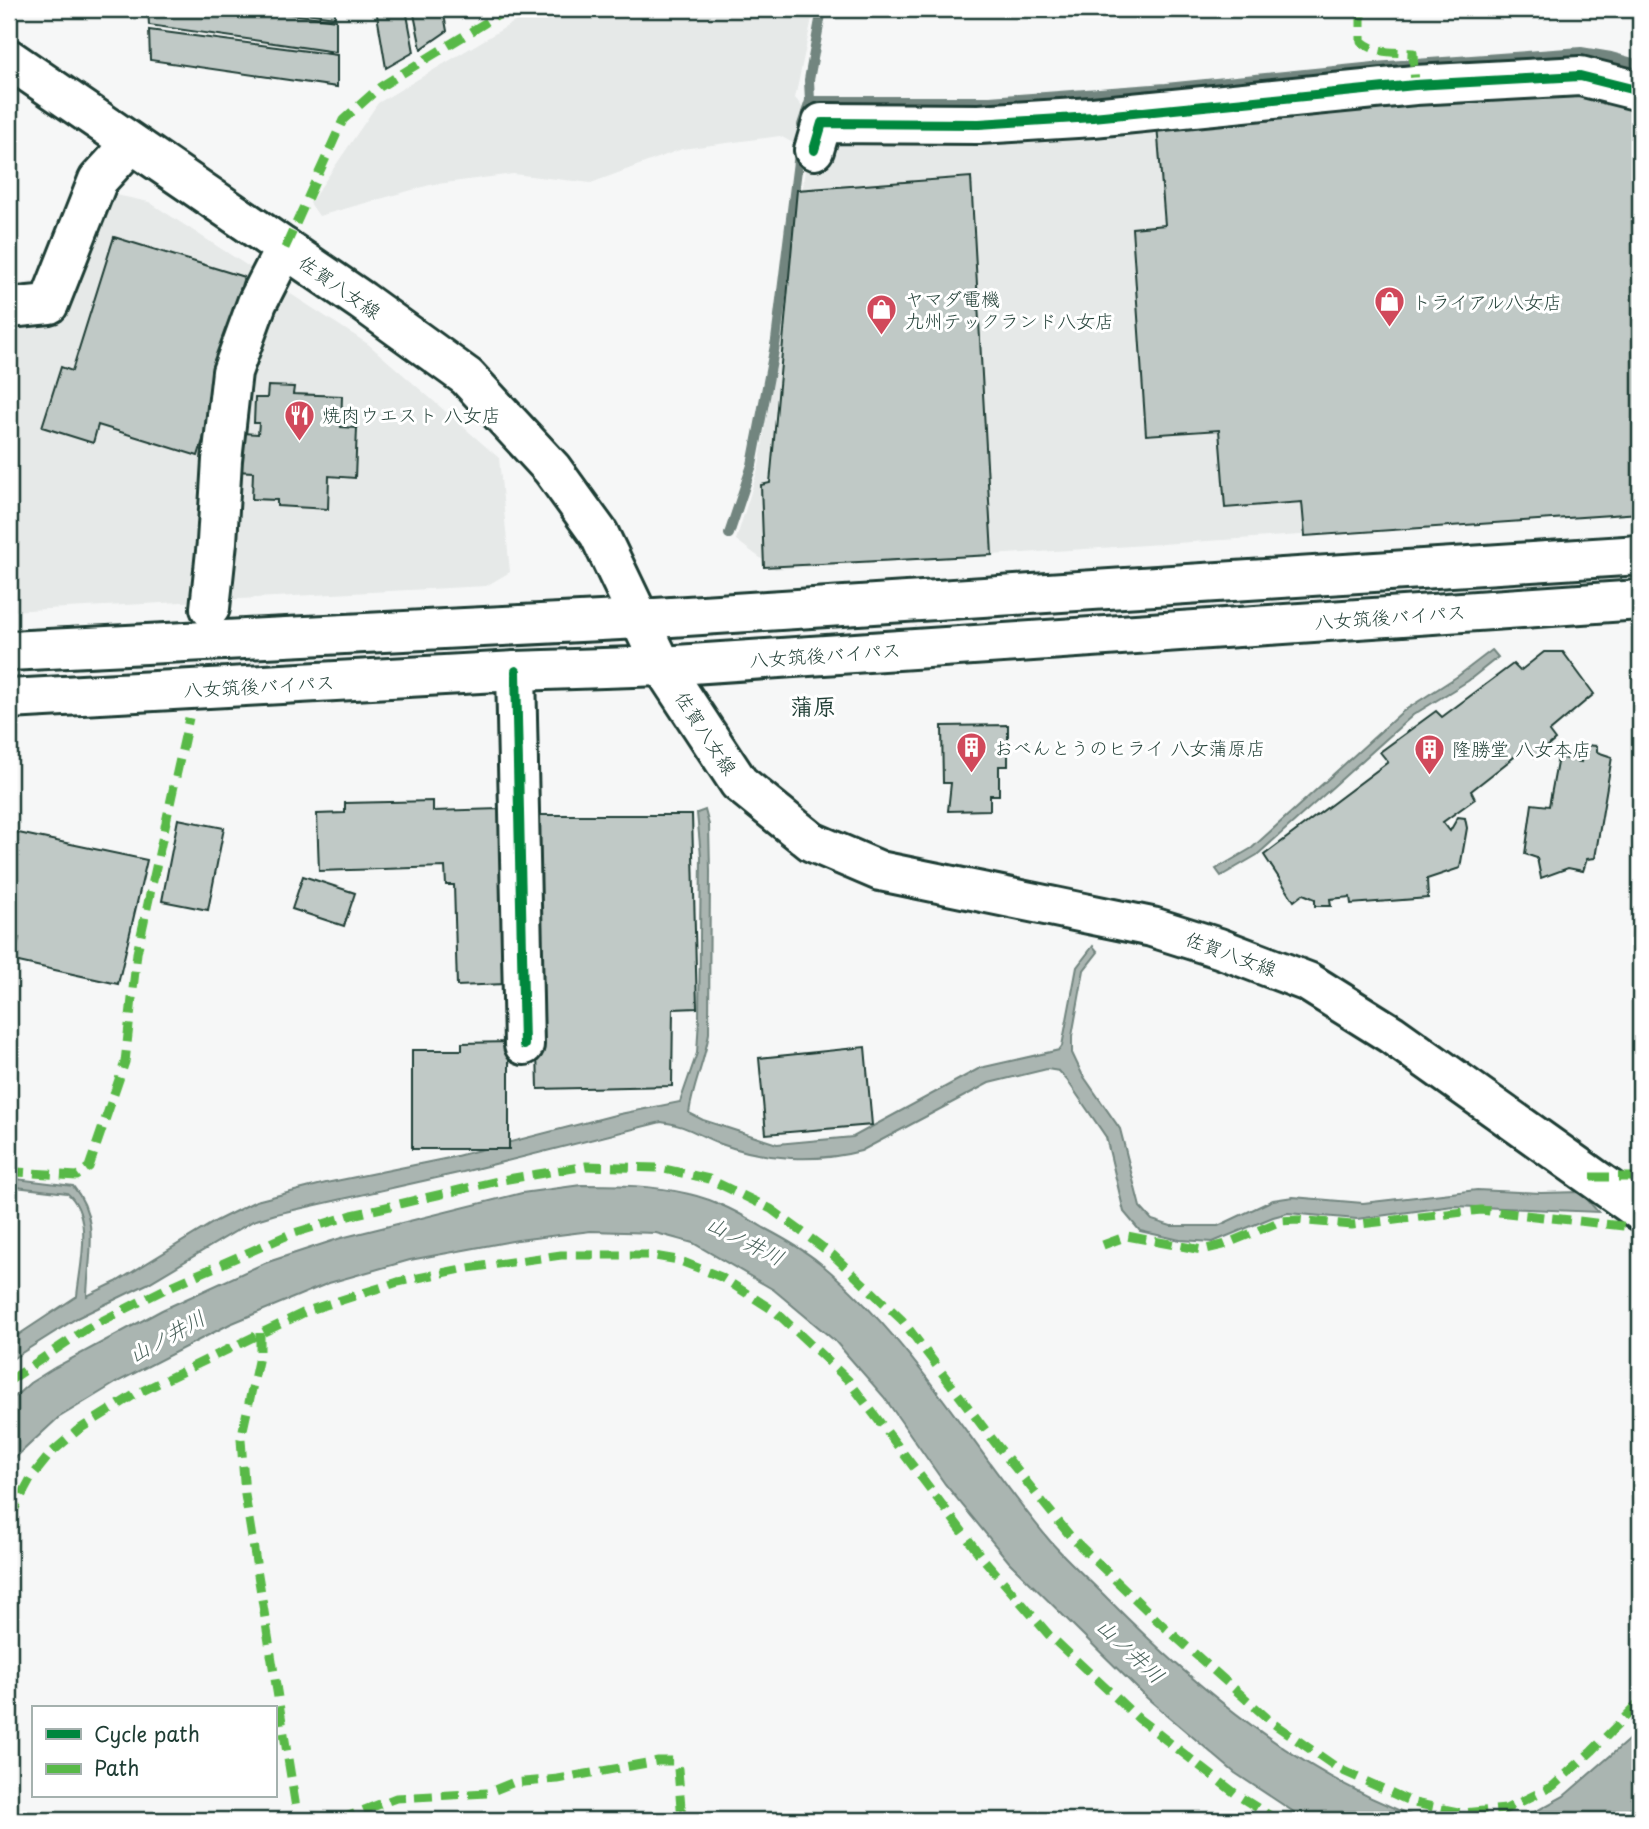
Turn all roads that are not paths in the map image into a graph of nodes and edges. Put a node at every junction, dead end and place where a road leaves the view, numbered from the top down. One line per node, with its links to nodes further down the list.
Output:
1 (9, 59): 3 (main road, 佐賀八女線)
2 (1640, 91): 4 (main road)
3 (131, 144): 5 (main road, 佐賀八女線); 6 (main road)
4 (814, 150)
5 (285, 248): 9 (main road); 10 (main road, 佐賀八女線)
6 (9, 308)
7 (1640, 555): 10 (main road)
8 (1640, 600): 12 (main road, 八女筑後バイパス)
9 (210, 608)
10 (639, 619): 11 (main road); 12 (main road, 佐賀八女線)
11 (9, 652)
12 (662, 666): 13 (main road, 八女筑後バイパス); 16 (main road, 佐賀八女線)
13 (516, 671): 14 (main road, 八女筑後バイパス); 15 (main road)
14 (9, 699)
15 (524, 1045)
16 (1640, 1211)

